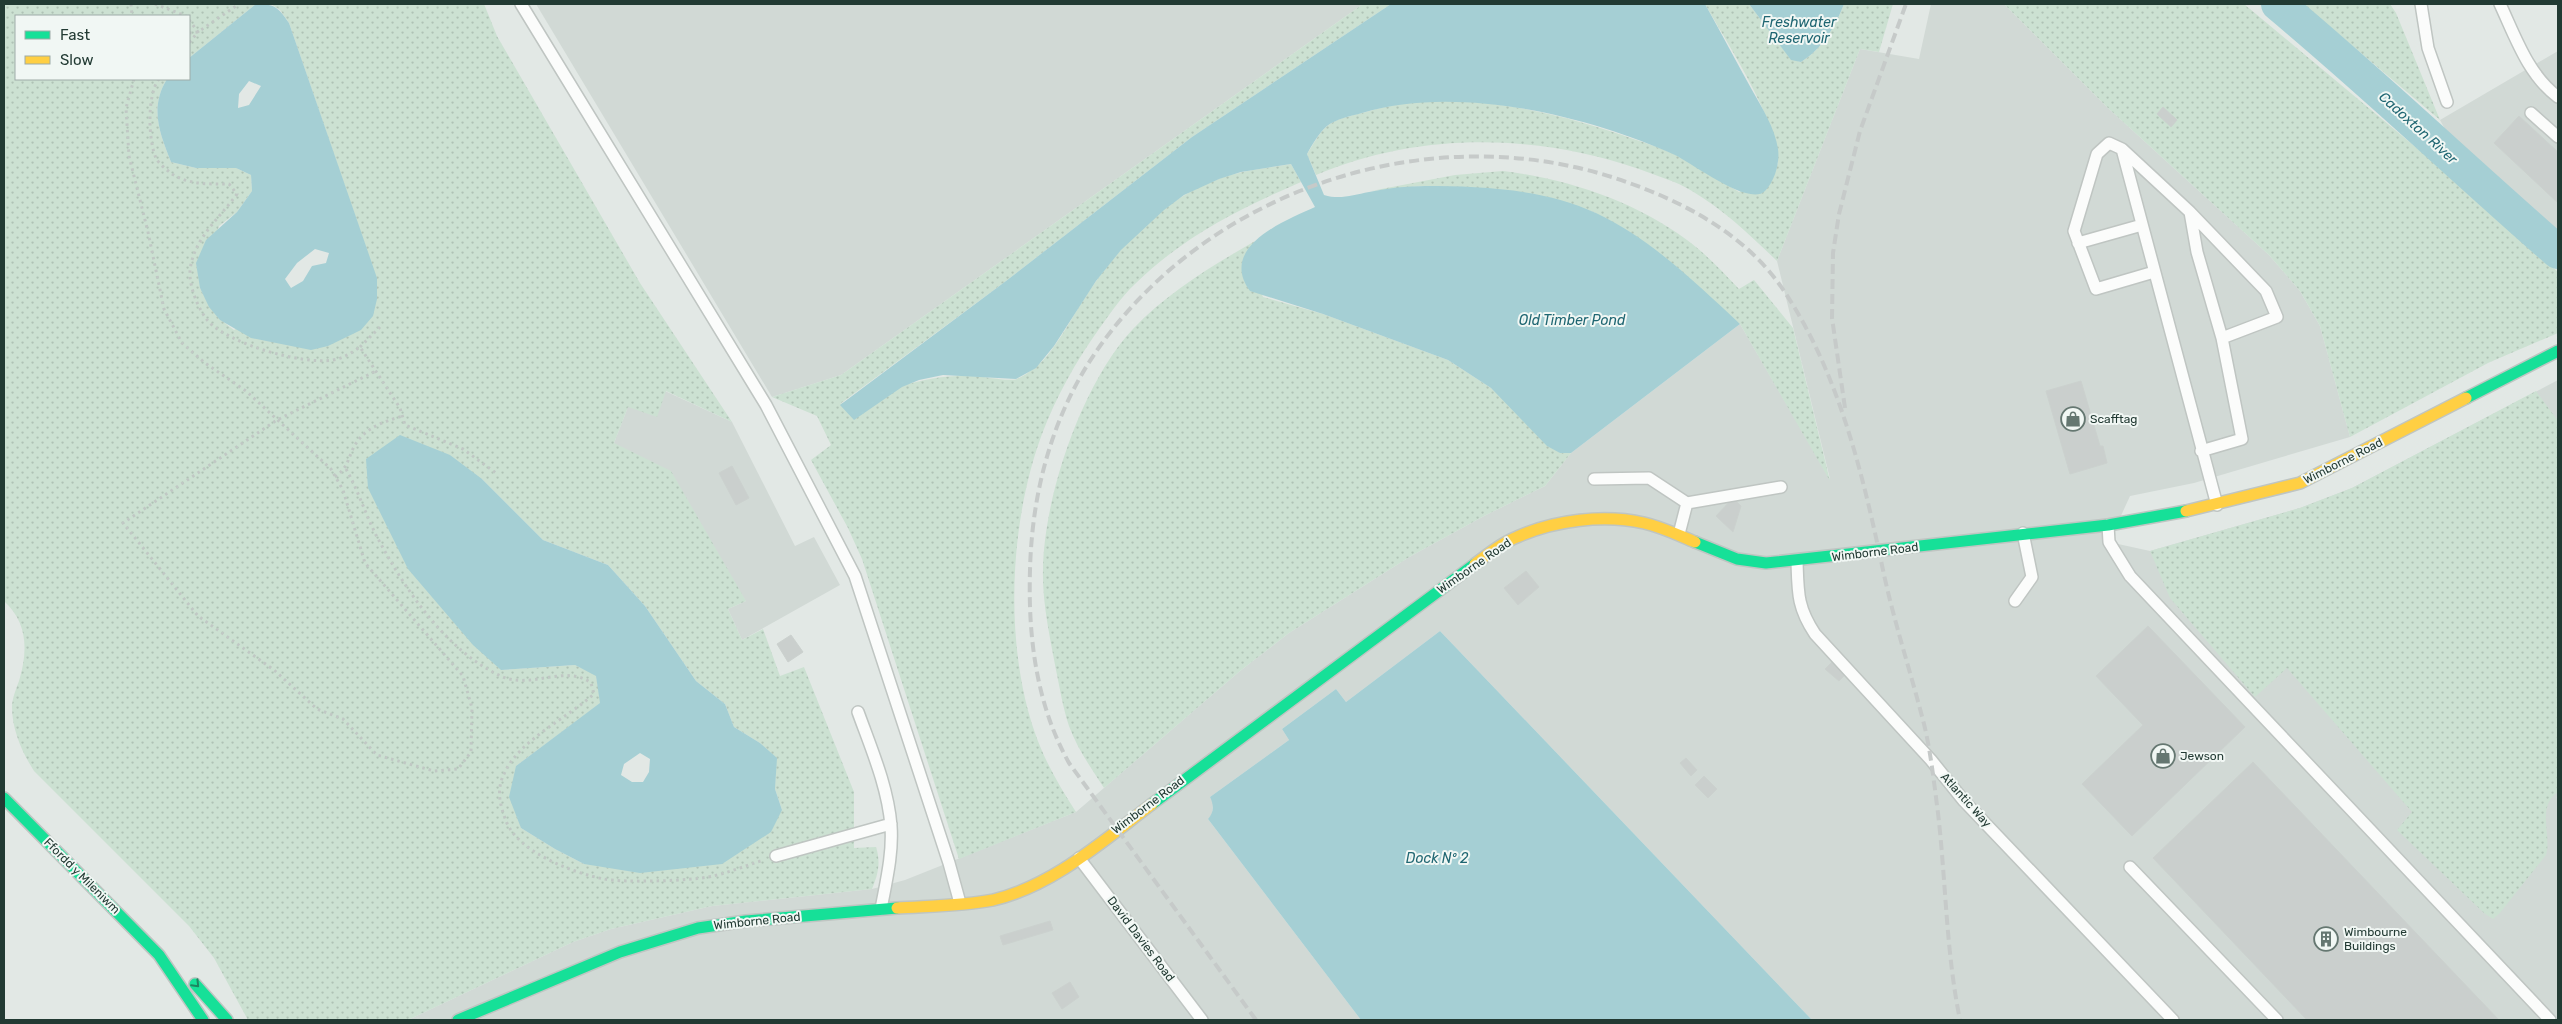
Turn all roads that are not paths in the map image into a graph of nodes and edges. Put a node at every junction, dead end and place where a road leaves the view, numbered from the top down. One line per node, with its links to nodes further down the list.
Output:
1 (521, 4): 31 (lane)
2 (2421, 4): 5 (lane)
3 (2500, 4): 4 (lane)
4 (2558, 97)
5 (2447, 102)
6 (2531, 113): 7 (lane)
7 (2558, 137)
8 (2122, 149): 9 (lane); 10 (lane); 11 (lane)
9 (2190, 212): 13 (lane); 13 (lane)
10 (2142, 225): 11 (lane); 12 (lane)
11 (2078, 243): 12 (lane)
12 (2154, 272): 15 (lane)
13 (2222, 338): 15 (lane)
14 (2558, 351): 19 (street, Wimborne Road)
15 (2201, 451): 19 (lane)
16 (1594, 478): 18 (lane)
17 (1781, 487): 18 (lane)
18 (1687, 503): 22 (lane)
19 (2217, 505): 20 (street, Wimborne Road)
20 (2108, 525): 21 (street, Wimborne Road); 40 (lane)
21 (2023, 532): 23 (street, Wimborne Road); 24 (lane)
22 (1679, 534): 23 (street, Wimborne Road); 29 (street, Wimborne Road)
23 (1797, 561): 38 (lane, Atlantic Way)
24 (2015, 601)
25 (858, 712): 27 (lane)
26 (4, 798): 33 (street, Ffordd y Mileniwm)
27 (891, 824): 28 (lane); 32 (lane)
28 (776, 856)
29 (1078, 858): 31 (street, Wimborne Road); 37 (lane, David Davies Road)
30 (2130, 867): 39 (lane)
31 (960, 903): 32 (street, Wimborne Road)
32 (881, 910): 36 (street, Wimborne Road)
33 (160, 955): 34 (street, Ffordd y Mileniwm); 35 (street, Ffordd y Mileniwm, one-way to 35)
34 (203, 1020)
35 (227, 1020)
36 (458, 1020)
37 (1202, 1020)
38 (2173, 1020)
39 (2277, 1020)
40 (2550, 1020)

